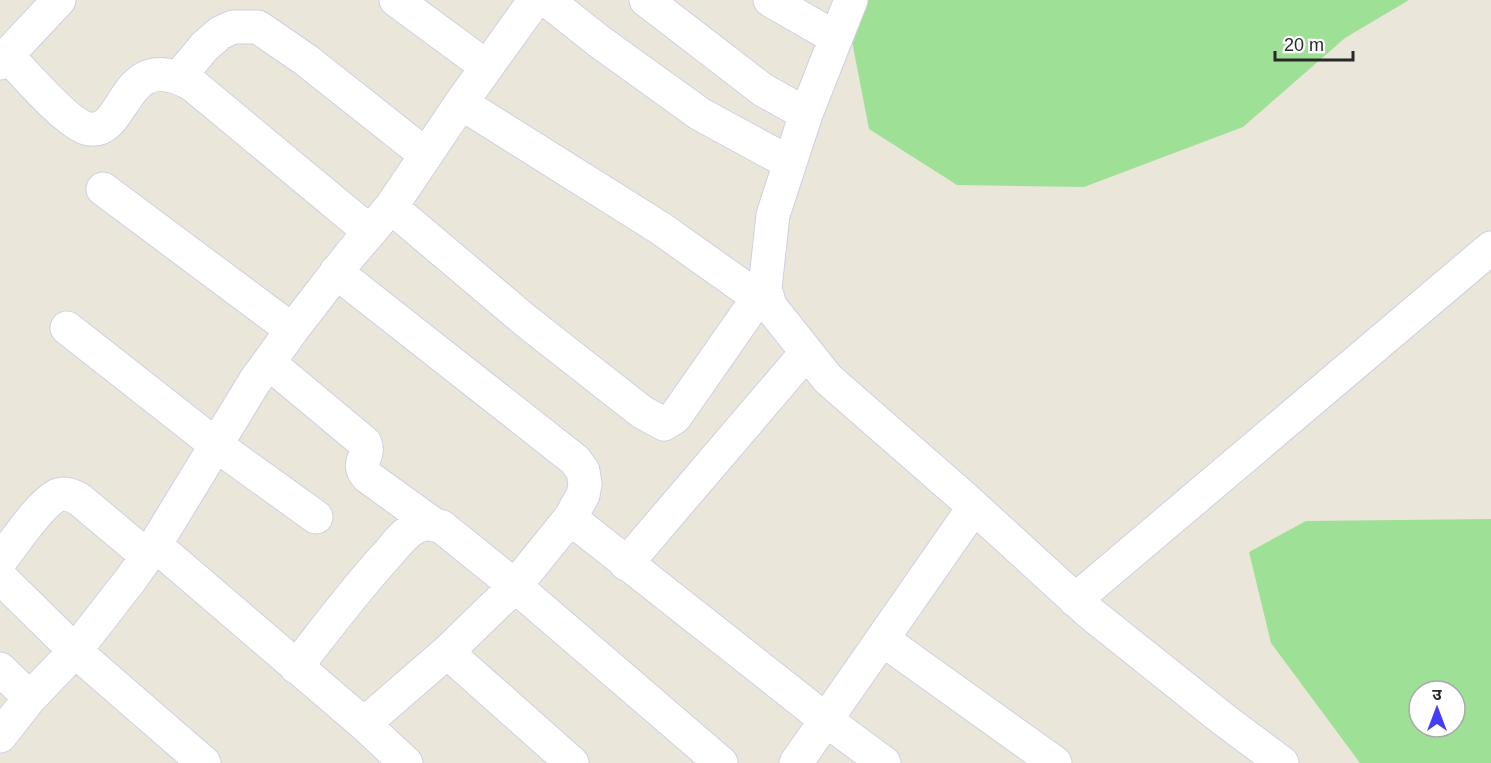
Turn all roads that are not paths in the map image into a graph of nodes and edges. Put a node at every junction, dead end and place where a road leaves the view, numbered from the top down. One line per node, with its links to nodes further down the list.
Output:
1 (58, 0): 9 (street)
2 (396, 0): 10 (street)
3 (535, 0): 10 (street)
4 (547, 0): 15 (street)
5 (646, 0): 13 (street)
6 (770, 0): 8 (street)
7 (851, 0): 8 (street)
8 (836, 38): 13 (street)
9 (4, 59): 11 (street)
10 (487, 67): 12 (street)
11 (179, 77): 14 (street); 18 (street)
12 (461, 103): 14 (street); 21 (street)
13 (806, 114): 15 (street)
14 (426, 155): 17 (street)
15 (790, 163): 21 (street)
16 (103, 189): 23 (street)
17 (391, 207): 18 (street); 21 (street)
18 (370, 232): 20 (street)
19 (1491, 248): 36 (street)
20 (336, 272): 23 (street); 29 (street)
21 (764, 302): 24 (street)
22 (67, 328): 26 (street)
23 (292, 330): 25 (street)
24 (806, 353): 27 (street); 33 (street)
25 (268, 363): 26 (street); 30 (street)
26 (216, 445): 28 (street); 31 (street)
27 (974, 507): 36 (street); 37 (street)
28 (316, 517)
29 (570, 518): 33 (street); 35 (street)
30 (433, 524): 35 (street); 40 (street)
31 (151, 551): 32 (street); 38 (street); 40 (street)
32 (0, 561)
33 (626, 564): 43 (street)
34 (0, 577): 38 (street)
35 (515, 586): 39 (street); 49 (street)
36 (1075, 600): 53 (street)
37 (882, 639): 43 (street); 52 (street)
38 (75, 651): 42 (street); 46 (street)
39 (447, 652): 44 (street); 48 (street)
40 (296, 667): 44 (street)
41 (0, 669): 42 (street)
42 (30, 698): 45 (street)
43 (826, 720): 50 (street); 51 (street)
44 (364, 724): 47 (street)
45 (0, 736)
46 (204, 763)
47 (406, 763)
48 (572, 763)
49 (721, 763)
50 (796, 763)
51 (884, 763)
52 (1055, 763)
53 (1282, 763)

